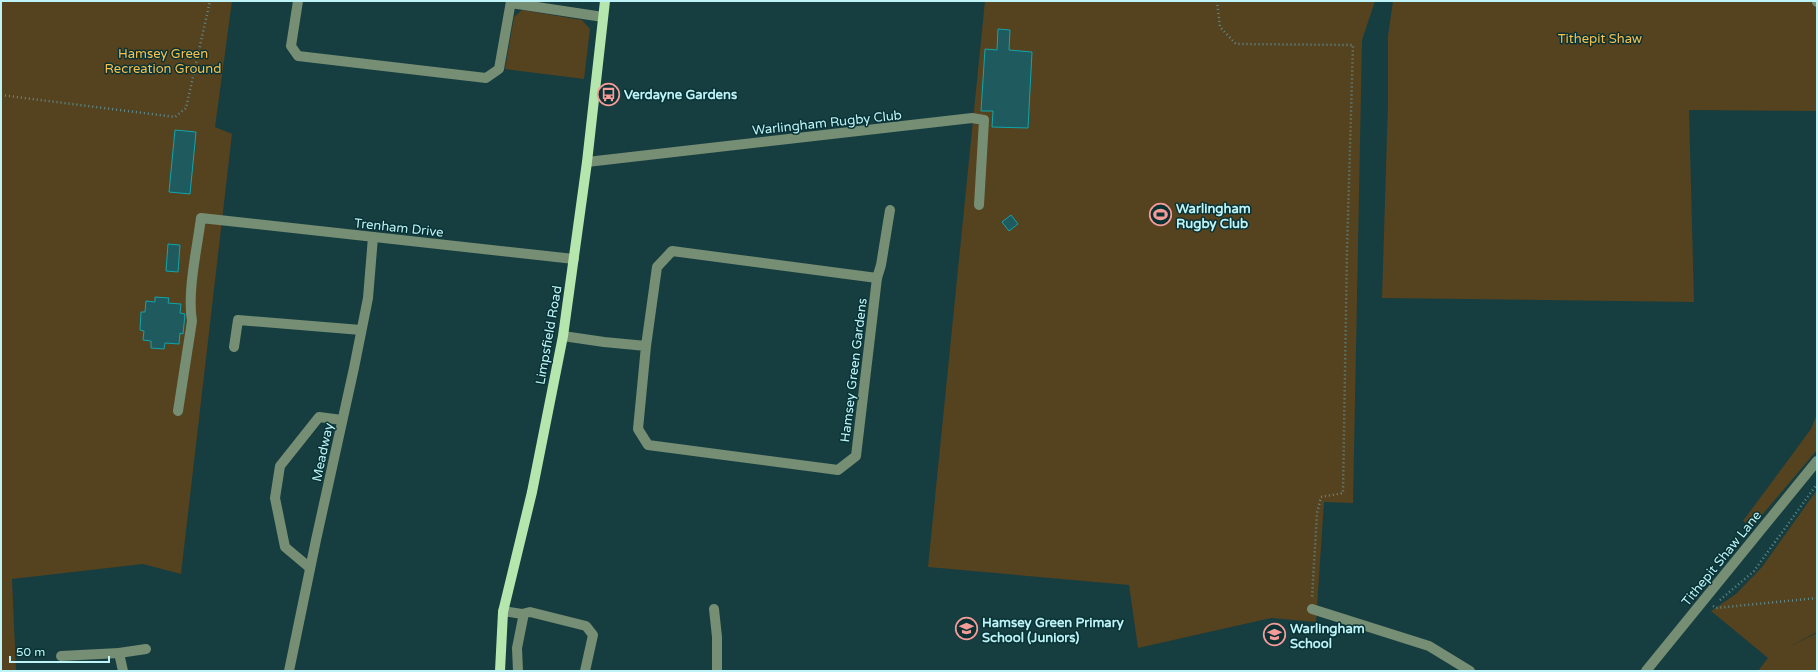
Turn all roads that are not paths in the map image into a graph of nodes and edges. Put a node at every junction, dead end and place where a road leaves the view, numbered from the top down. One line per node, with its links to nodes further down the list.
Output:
1 (298, 1): 3 (street)
2 (605, 1): 4 (main road, Limpsfield Road)
3 (511, 2): 4 (street)
4 (603, 17): 5 (main road, Limpsfield Road)
5 (588, 162): 6 (street, Warlingham Rugby Club); 9 (main road, Limpsfield Road)
6 (979, 205)
7 (890, 210): 10 (street)
8 (373, 238): 9 (street, Trenham Drive); 11 (street, Meadway); 15 (street, Trenham Drive)
9 (574, 259): 12 (main road, Limpsfield Road)
10 (877, 278): 13 (street, Hamsey Green Gardens); 13 (street, Hamsey Green Gardens)
11 (361, 330): 14 (street); 16 (street, Meadway)
12 (563, 336): 13 (street); 21 (main road, Limpsfield Road)
13 (646, 346)
14 (234, 347)
15 (178, 411)
16 (342, 420): 18 (street, Meadway); 18 (street)
17 (1817, 461): 33 (street, Tithepit Shaw Lane)
18 (310, 568): 27 (street, Meadway)
19 (714, 608): 31 (street)
20 (1312, 609): 32 (street)
21 (503, 611): 22 (street); 28 (main road, Limpsfield Road)
22 (522, 614): 29 (street); 30 (street)
23 (146, 649): 24 (street)
24 (118, 653): 25 (street); 26 (street)
25 (61, 656)
26 (123, 671)
27 (289, 671)
28 (500, 671)
29 (518, 671)
30 (585, 671)
31 (717, 671)
32 (1470, 671)
33 (1646, 671)

